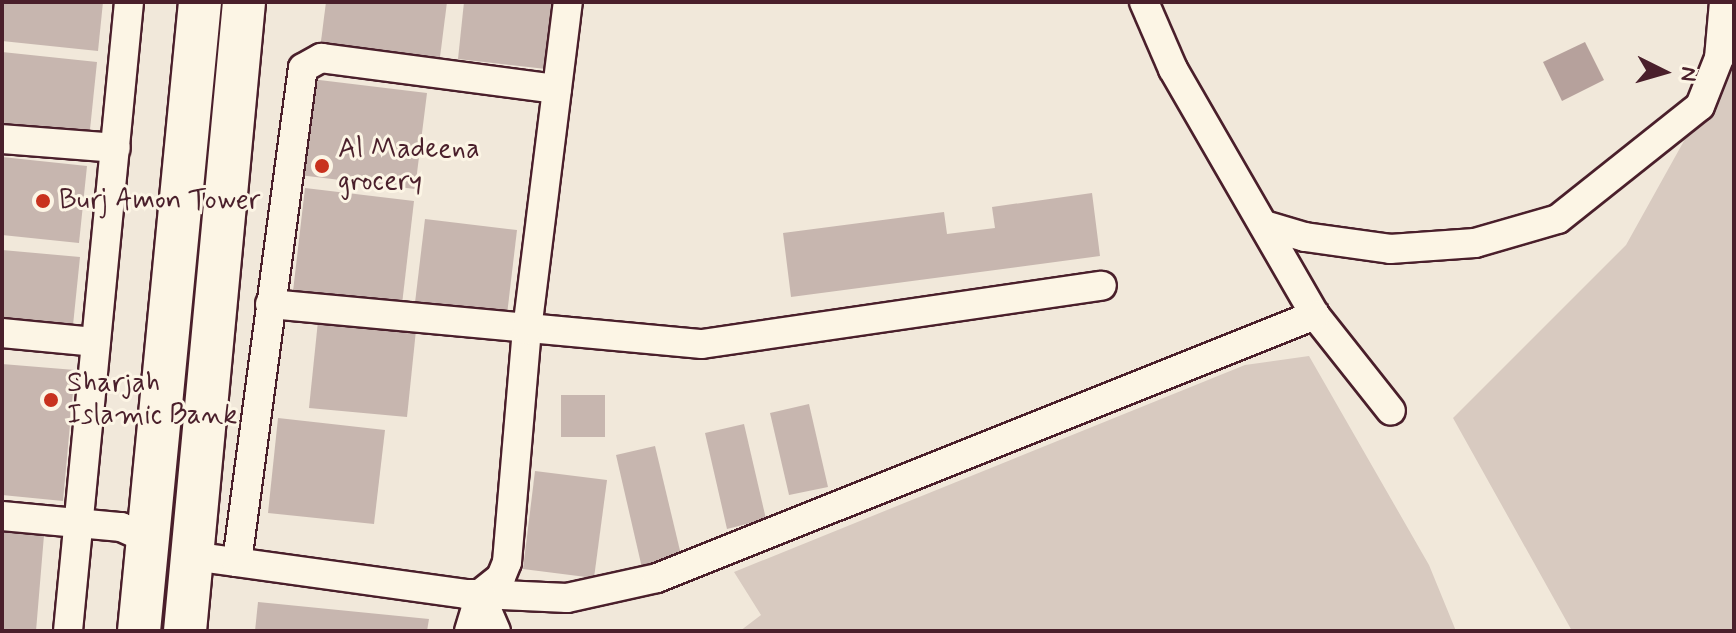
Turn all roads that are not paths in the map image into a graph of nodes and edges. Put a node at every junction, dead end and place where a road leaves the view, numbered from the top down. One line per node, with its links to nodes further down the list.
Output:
1 (129, 2): 12 (street)
2 (172, 2): 13 (highway)
3 (200, 2): 13 (highway)
4 (244, 2): 10 (highway)
5 (269, 2): 10 (highway)
6 (568, 2): 9 (street)
7 (1144, 2): 14 (street)
8 (1724, 2): 14 (street)
9 (557, 89): 16 (street); 18 (street)
10 (229, 130): 25 (highway)
11 (2, 139): 12 (street)
12 (116, 148): 20 (street)
13 (183, 152): 24 (highway)
14 (1264, 225): 17 (street)
15 (1102, 286): 18 (street)
16 (270, 304): 18 (street); 26 (street)
17 (1315, 315): 21 (street); 27 (street)
18 (527, 330): 27 (street)
19 (2, 333): 20 (street)
20 (96, 342): 23 (street)
21 (1391, 411)
22 (2, 516): 23 (street)
23 (78, 523): 24 (street); 28 (street)
24 (148, 539): 29 (highway)
25 (192, 556): 26 (street); 30 (highway)
26 (237, 562): 27 (street)
27 (480, 594): 31 (street); 32 (street)
28 (68, 631)
29 (139, 631)
30 (185, 631)
31 (469, 631)
32 (496, 631)

